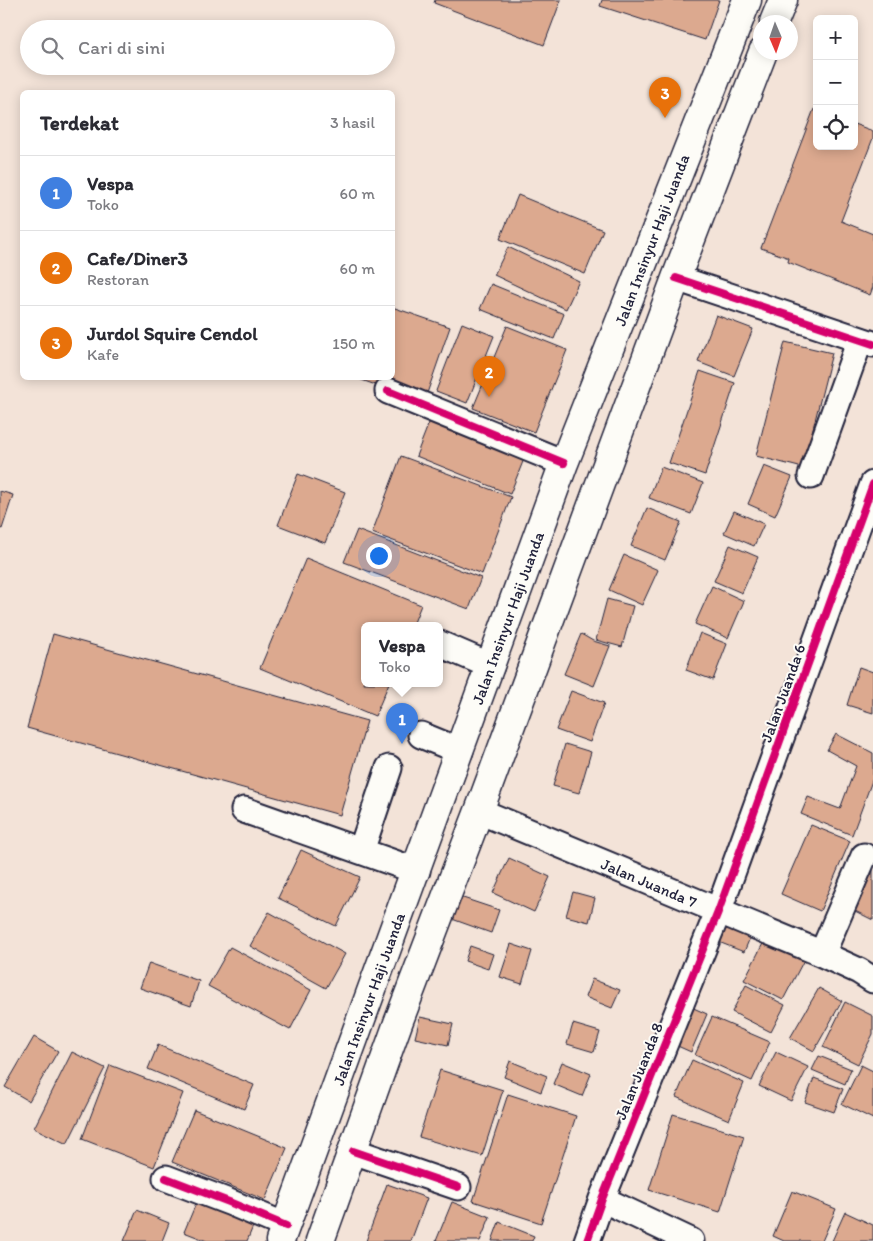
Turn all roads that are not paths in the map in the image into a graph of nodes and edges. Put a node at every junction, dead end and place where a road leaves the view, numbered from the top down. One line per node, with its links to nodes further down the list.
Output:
1 (747, 0): 8 (highway, Jalan Insinyur Haji Juanda)
2 (783, 0): 3 (highway)
3 (777, 15)
4 (760, 60): 5 (highway)
5 (676, 278): 6 (street); 17 (highway)
6 (867, 342): 9 (street)
7 (388, 391): 8 (street)
8 (564, 463): 12 (highway, Jalan Insinyur Haji Juanda)
9 (811, 476)
10 (873, 484): 21 (street, Jalan Juanda 6)
11 (443, 645): 12 (street)
12 (491, 666): 14 (highway, Jalan Insinyur Haji Juanda)
13 (421, 735): 14 (street)
14 (460, 751): 20 (highway, Jalan Insinyur Haji Juanda)
15 (389, 768): 18 (street)
16 (244, 810): 18 (street)
17 (479, 811): 21 (street, Jalan Juanda 7); 24 (highway)
18 (361, 851): 20 (street)
19 (864, 856): 22 (street)
20 (416, 871): 28 (highway, Jalan Insinyur Haji Juanda)
21 (718, 912): 22 (street, Jalan Juanda 7); 27 (street, Jalan Juanda 8)
22 (822, 954): 23 (street, Jalan Juanda 7)
23 (873, 980)
24 (353, 1151): 26 (street); 29 (highway)
25 (166, 1178): 28 (street)
26 (458, 1187)
27 (602, 1199): 30 (street, Jalan Juanda 8); 31 (street)
28 (283, 1234)
29 (320, 1241)
30 (587, 1241)
31 (691, 1241)

